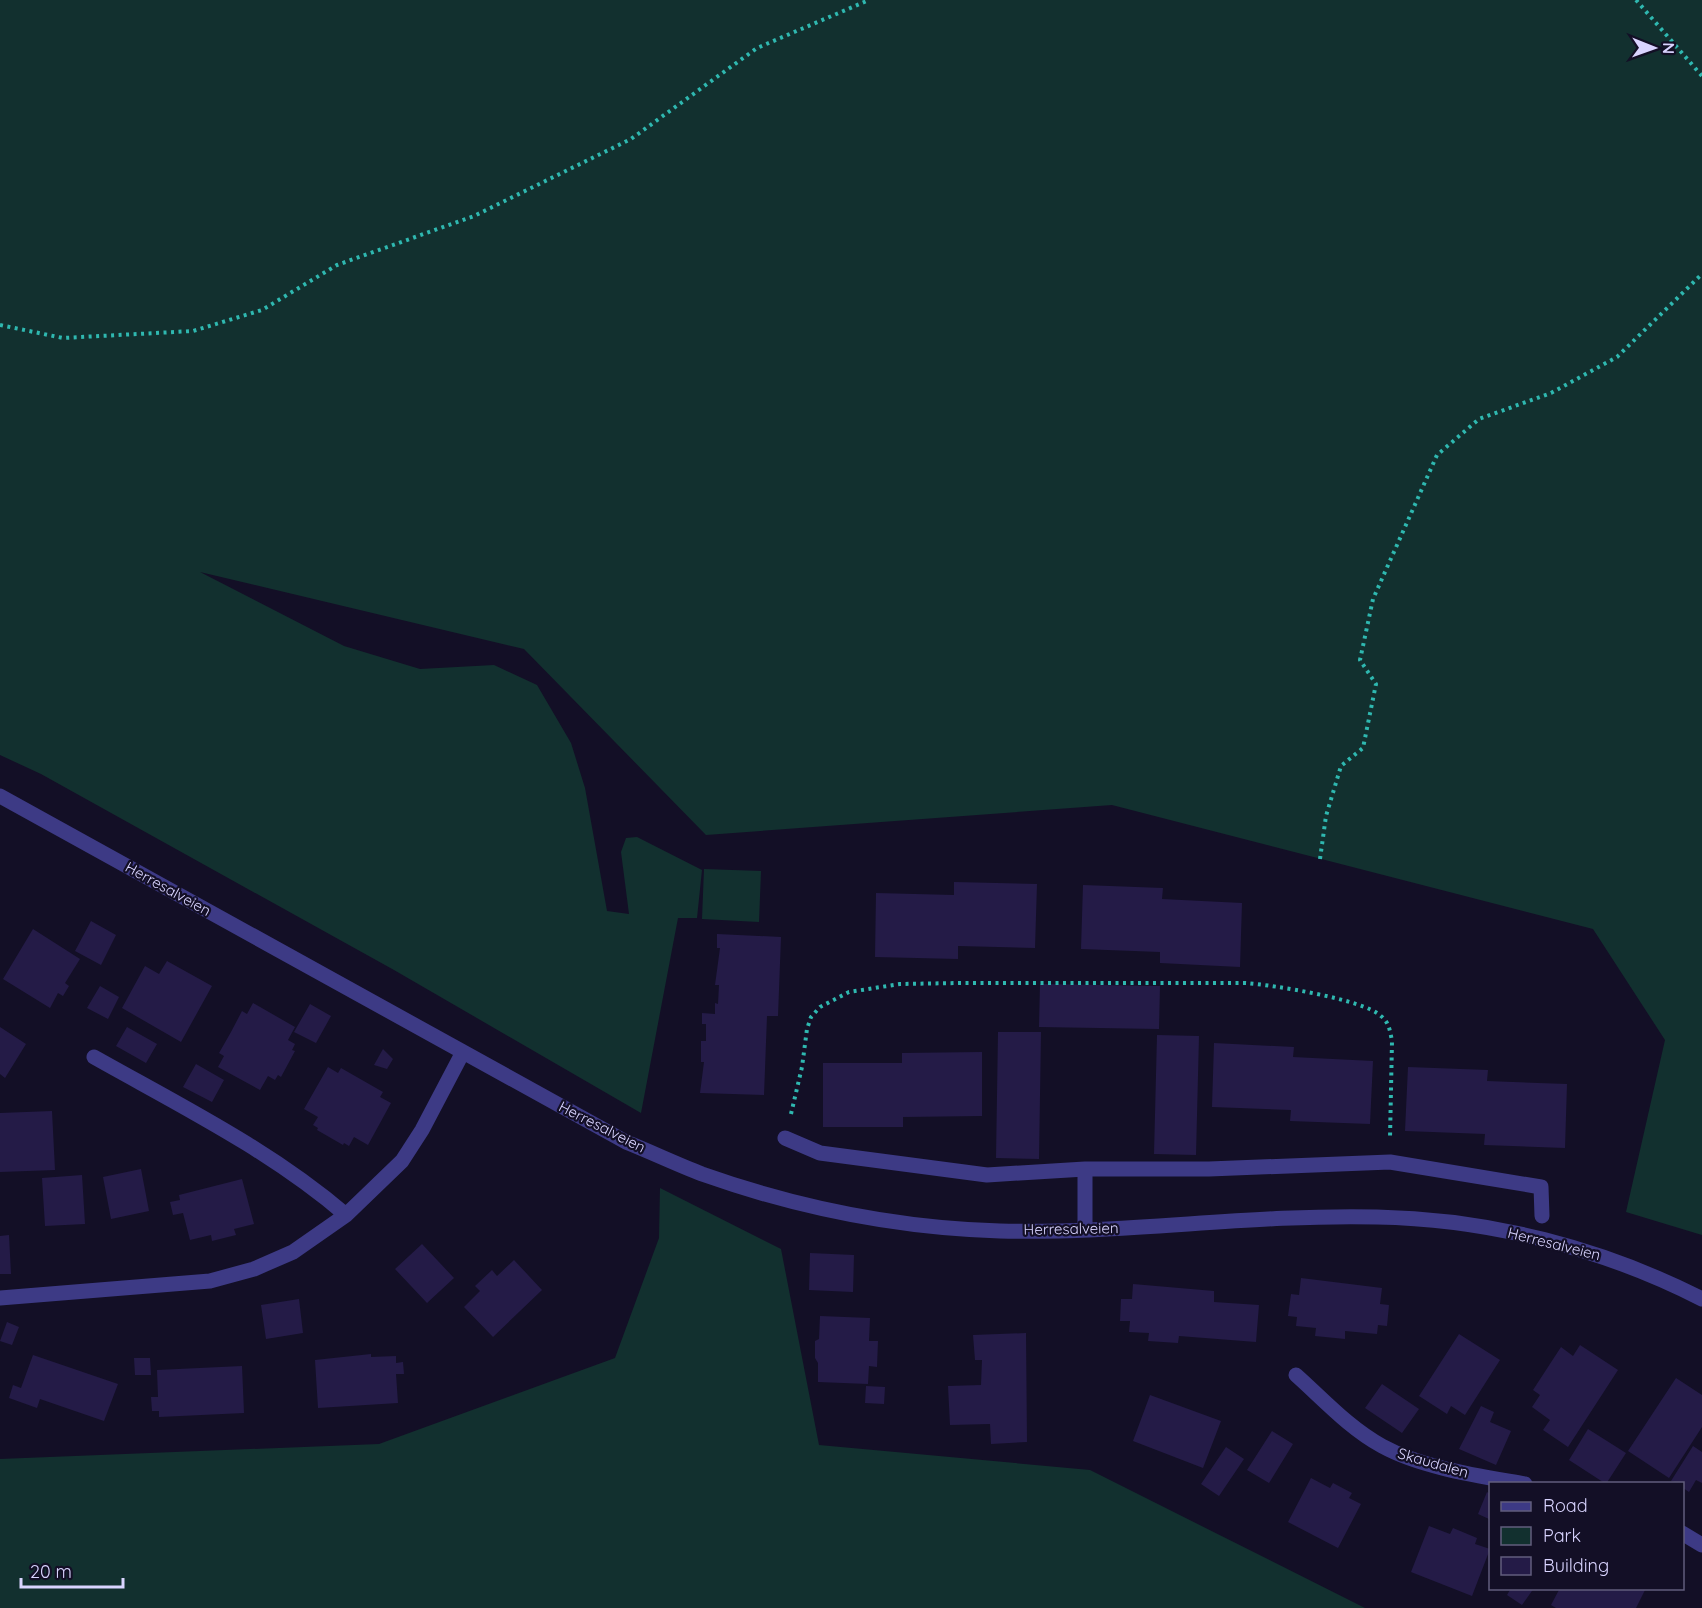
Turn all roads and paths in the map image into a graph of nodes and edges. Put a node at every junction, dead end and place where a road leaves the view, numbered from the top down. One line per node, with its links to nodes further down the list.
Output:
1 (866, 0): 5 (path)
2 (1635, 0): 3 (path)
3 (1702, 76)
4 (1702, 274): 7 (path)
5 (0, 325)
6 (0, 796): 8 (street, Herresalveien)
7 (1320, 858)
8 (463, 1052): 13 (street); 15 (street, Herresalveien)
9 (94, 1057): 13 (street)
10 (785, 1138): 11 (path); 12 (street, Herresalveien)
11 (1390, 1162): 12 (street, Herresalveien); 14 (street, Herresalveien)
12 (1085, 1169): 15 (street)
13 (346, 1215): 16 (street)
14 (1542, 1216)
15 (1085, 1229): 17 (street, Herresalveien)
16 (0, 1298)
17 (1702, 1299)
18 (1296, 1375): 19 (street, Skaudalen)
19 (1514, 1482)
20 (1684, 1534): 21 (street)
21 (1702, 1545)

